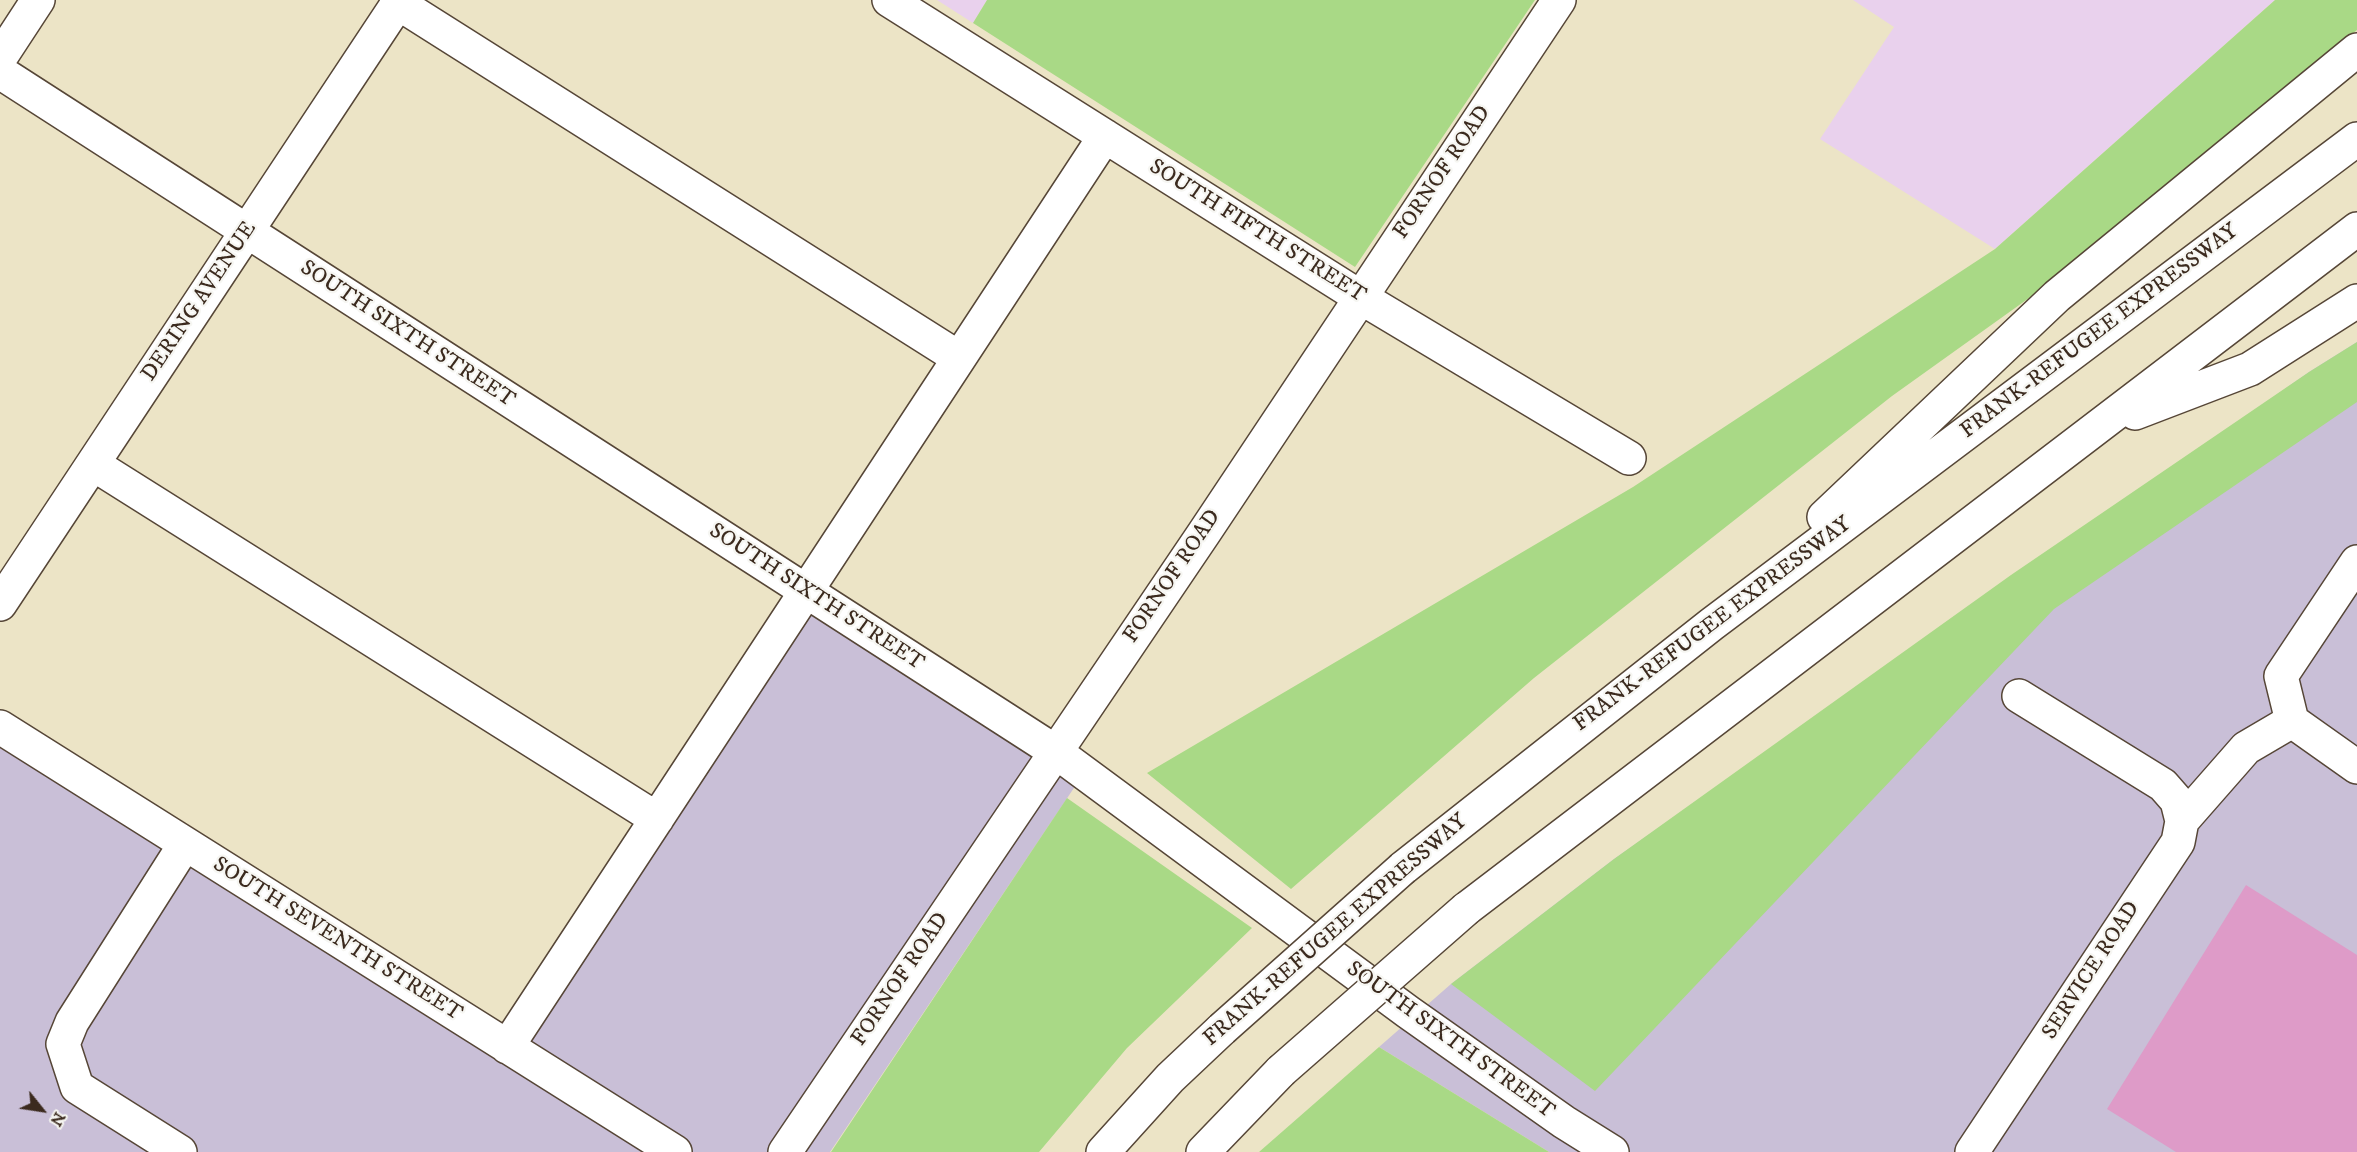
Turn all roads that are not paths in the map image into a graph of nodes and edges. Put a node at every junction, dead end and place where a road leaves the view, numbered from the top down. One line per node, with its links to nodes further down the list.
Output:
1 (38, 0): 6 (main road)
2 (889, 0): 8 (main road, SOUTH FIFTH STREET)
3 (1559, 0): 12 (main road, FORNOF ROAD)
4 (399, 2): 11 (main road, DERING AVENUE); 14 (main road)
5 (2357, 50): 21 (main road)
6 (0, 58)
7 (0, 72): 11 (main road, SOUTH SIXTH STREET)
8 (1105, 136): 12 (main road, SOUTH FIFTH STREET); 14 (main road)
9 (2357, 139): 21 (main road, FRANK-REFUGEE EXPRESSWAY)
10 (2357, 229): 15 (main road)
11 (247, 231): 17 (main road, DERING AVENUE); 19 (main road, SOUTH SIXTH STREET)
12 (1360, 297): 16 (main road, SOUTH FIFTH STREET); 25 (main road, FORNOF ROAD)
13 (2357, 301): 15 (main road)
14 (959, 358): 19 (main road)
15 (2100, 427): 36 (main road, bridge)
16 (1629, 458)
17 (93, 464): 20 (main road, DERING AVENUE); 27 (main road)
18 (2357, 562): 23 (main road)
19 (806, 591): 25 (main road, SOUTH SIXTH STREET); 27 (main road)
20 (0, 604)
21 (1712, 624): 35 (main road, FRANK-REFUGEE EXPRESSWAY, bridge)
22 (2019, 696): 28 (main road)
23 (2292, 721): 26 (main road); 28 (main road)
24 (0, 727): 29 (main road, SOUTH SEVENTH STREET)
25 (1056, 752): 34 (main road, FORNOF ROAD); 37 (main road, SOUTH SIXTH STREET)
26 (2357, 767)
27 (657, 819): 30 (main road)
28 (2182, 821): 31 (main road, SERVICE ROAD)
29 (185, 844): 30 (main road, SOUTH SEVENTH STREET); 32 (main road)
30 (507, 1047): 33 (main road, SOUTH SEVENTH STREET)
31 (1979, 1150)
32 (180, 1152)
33 (675, 1152)
34 (785, 1152)
35 (1103, 1152)
36 (1203, 1152)
37 (1612, 1152)

